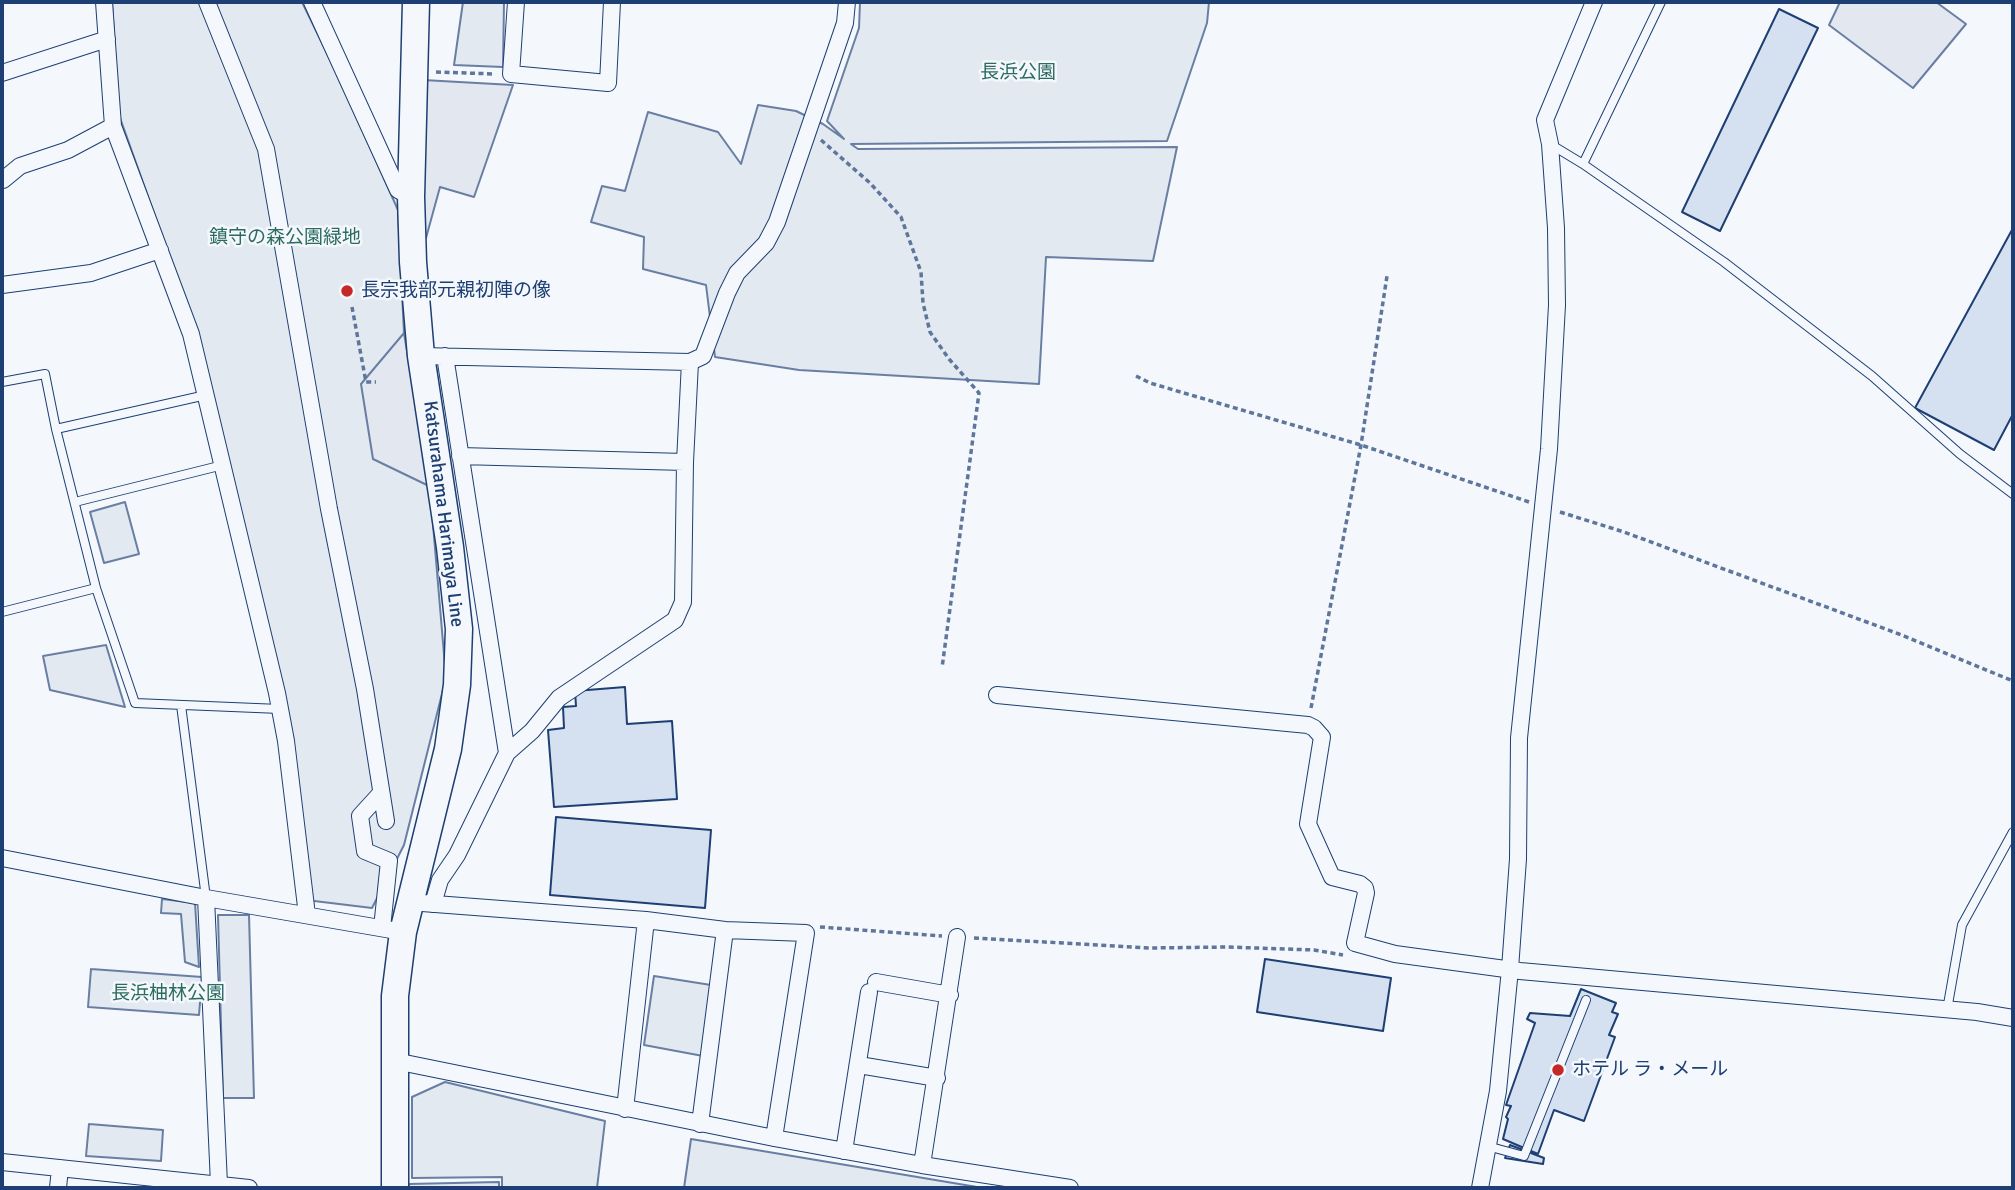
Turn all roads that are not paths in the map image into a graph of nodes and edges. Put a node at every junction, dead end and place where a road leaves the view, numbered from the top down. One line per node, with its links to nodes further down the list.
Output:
1 (104, 2): 10 (street)
2 (207, 2): 35 (street)
3 (312, 2): 16 (street)
4 (416, 2): 16 (main road, Katsurahama Harimaya Line)
5 (516, 2): 6 (street)
6 (612, 2)
7 (847, 2): 20 (street)
8 (1594, 2): 13 (street)
9 (1661, 2): 14 (lane)
10 (107, 39): 11 (street); 12 (street)
11 (2, 73)
12 (113, 126): 15 (street); 17 (street)
13 (1550, 144): 14 (lane); 46 (street)
14 (1583, 164): 27 (lane)
15 (3, 180)
16 (411, 197): 19 (main road, Katsurahama Harimaya Line)
17 (160, 250): 18 (street); 22 (street)
18 (2, 285)
19 (433, 356): 20 (street); 24 (street); 40 (main road, Katsurahama Harimaya Line)
20 (690, 362): 25 (street)
21 (2, 382): 23 (lane)
22 (206, 395): 23 (lane); 26 (street)
23 (56, 429): 28 (lane)
24 (460, 456): 25 (street); 34 (street)
25 (685, 462): 34 (street)
26 (223, 465): 28 (lane); 33 (street)
27 (2013, 494)
28 (75, 502): 29 (lane)
29 (96, 588): 30 (lane); 32 (lane)
30 (2, 612)
31 (997, 695): 46 (street)
32 (181, 705): 33 (lane); 39 (lane)
33 (280, 709): 41 (street)
34 (507, 753): 40 (street)
35 (381, 793): 36 (street); 43 (street)
36 (386, 821)
37 (2013, 832): 49 (lane)
38 (2, 858): 39 (street)
39 (205, 898): 41 (street); 62 (street)
40 (421, 903): 42 (street); 43 (main road, Katsurahama Harimaya Line)
41 (307, 915): 43 (street)
42 (646, 920): 44 (street); 54 (street)
43 (392, 930): 51 (main road, Katsurahama Harimaya Line)
44 (725, 930): 55 (street); 56 (street)
45 (957, 937): 47 (street)
46 (1510, 969): 49 (street); 57 (street)
47 (950, 995): 53 (street); 58 (street)
48 (1586, 999): 57 (lane)
49 (1947, 1010): 50 (street)
50 (2013, 1018)
51 (395, 1062): 54 (street); 65 (main road, Katsurahama Harimaya Line)
52 (865, 1066): 53 (street)
53 (937, 1078): 60 (street)
54 (625, 1109): 55 (street)
55 (700, 1124): 56 (street)
56 (774, 1139): 58 (street)
57 (1487, 1146): 67 (street)
58 (844, 1151): 60 (street)
59 (2, 1162): 61 (street)
60 (922, 1165): 66 (street)
61 (60, 1168): 62 (street); 63 (street)
62 (219, 1184): 64 (street)
63 (58, 1188)
64 (249, 1188)
65 (395, 1188)
66 (1070, 1188)
67 (1480, 1188)

